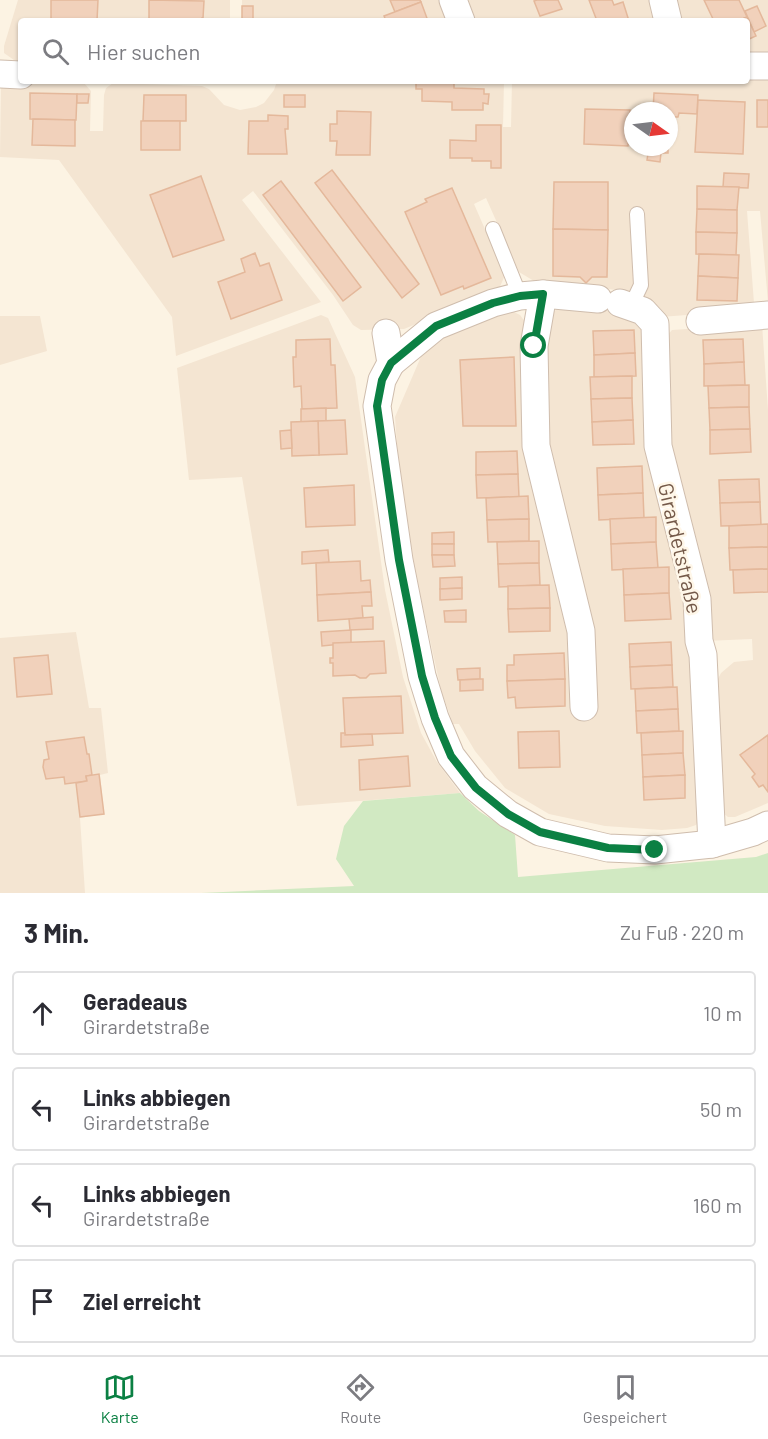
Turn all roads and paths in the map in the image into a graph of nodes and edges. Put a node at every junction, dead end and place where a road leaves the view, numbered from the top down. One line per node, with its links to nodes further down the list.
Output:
1 (453, 0): 3 (street)
2 (663, 0): 4 (street)
3 (461, 18)
4 (667, 18)
5 (750, 66): 6 (street)
6 (768, 66)
7 (0, 75): 8 (street)
8 (18, 75)
9 (637, 214): 12 (lane)
10 (493, 229): 11 (lane)
11 (532, 295): 12 (street); 16 (street); 17 (street)
12 (616, 303): 19 (street, Girardetstraße)
13 (768, 316): 14 (street)
14 (700, 321)
15 (386, 333): 16 (street)
16 (391, 363): 19 (street)
17 (584, 707)
18 (768, 825): 19 (street)
19 (712, 844)

